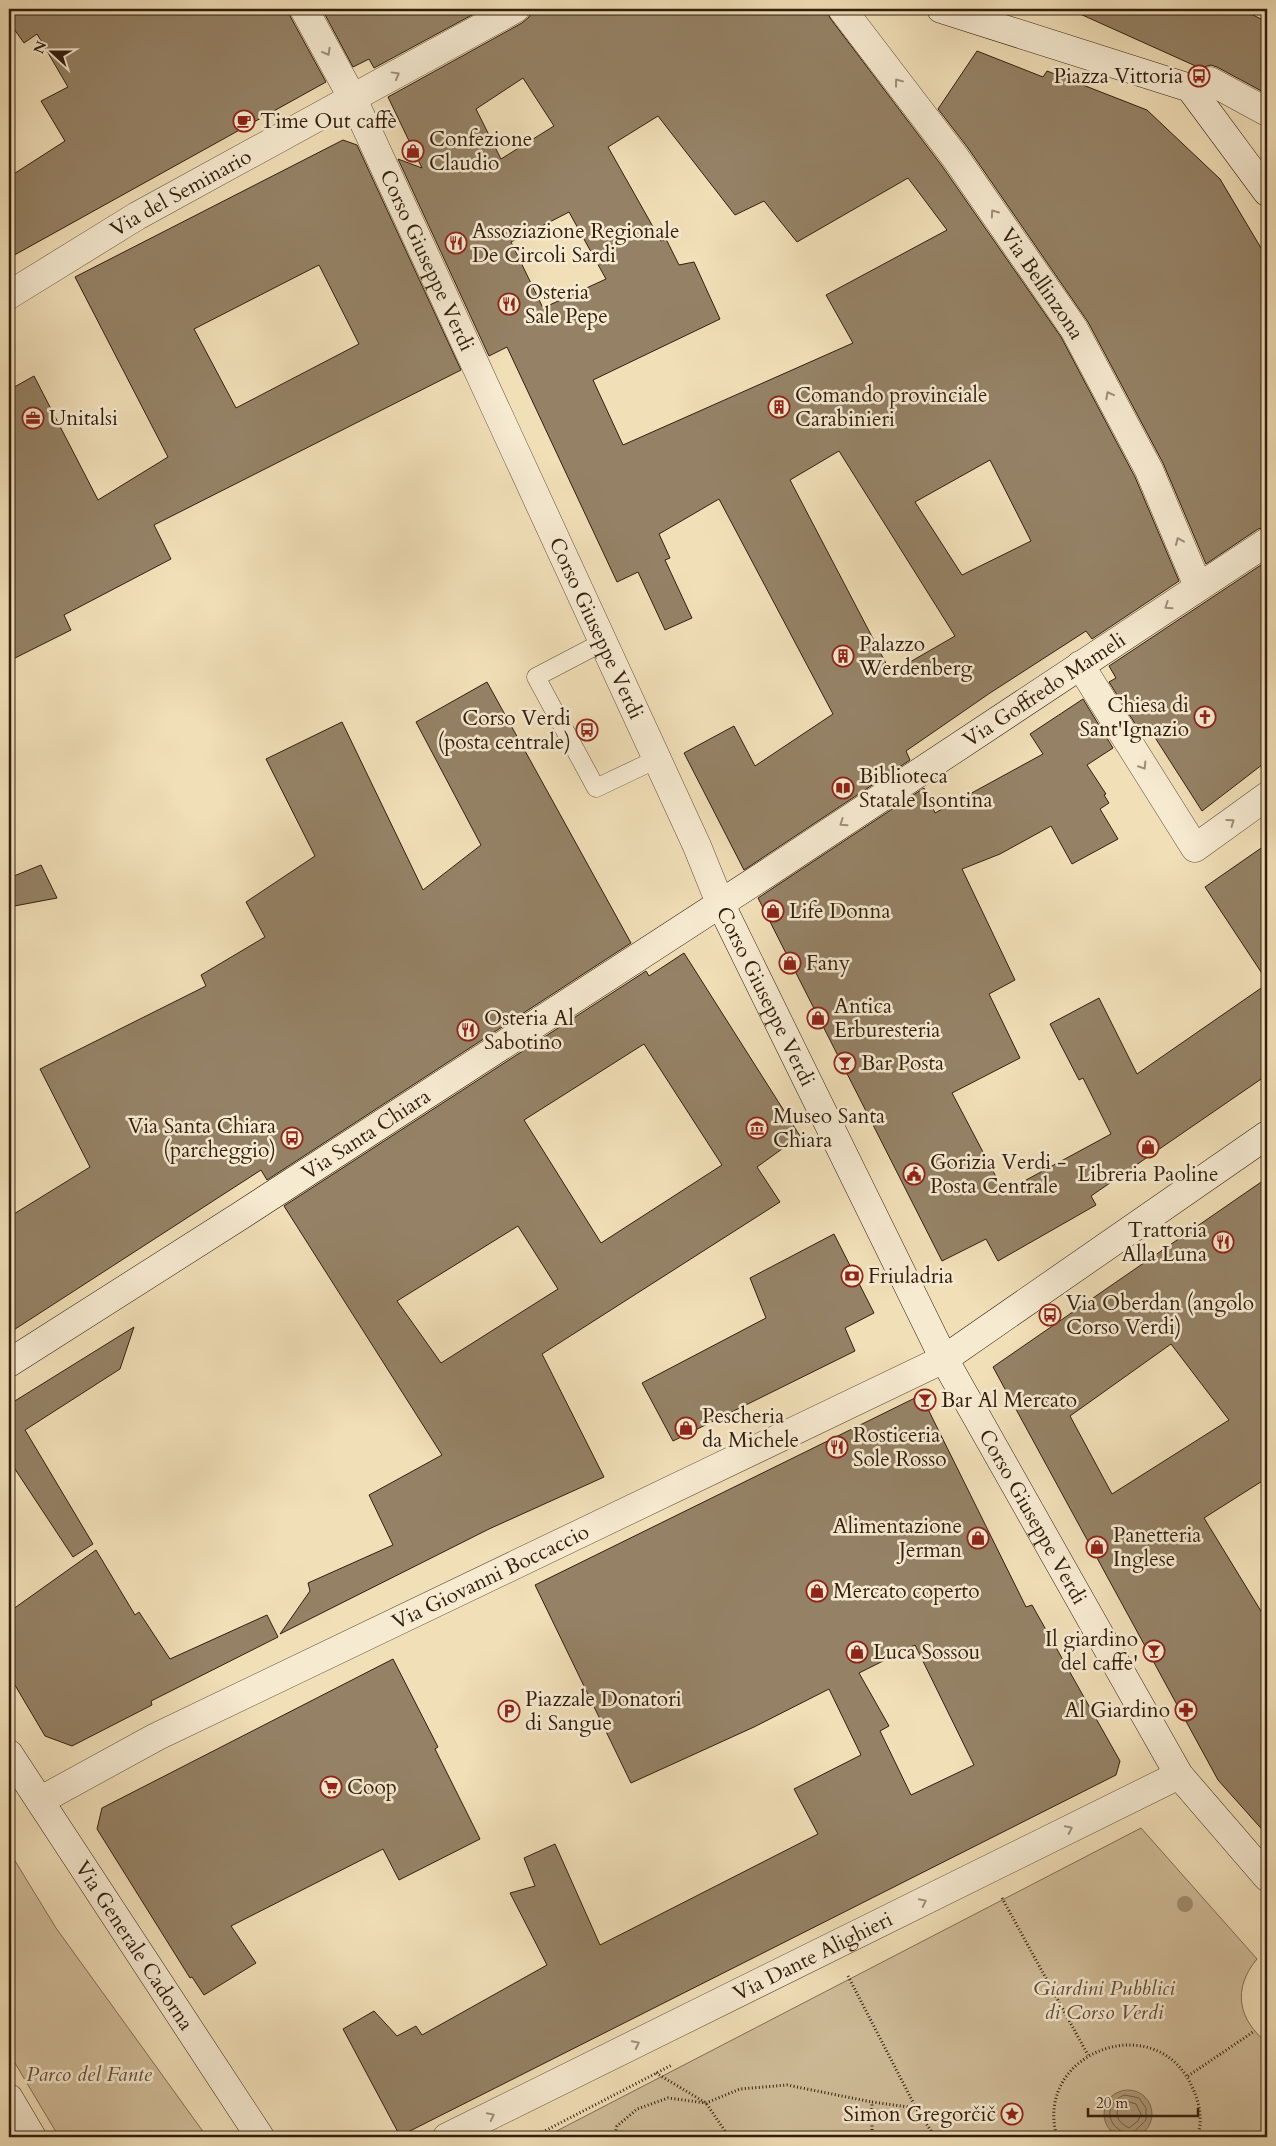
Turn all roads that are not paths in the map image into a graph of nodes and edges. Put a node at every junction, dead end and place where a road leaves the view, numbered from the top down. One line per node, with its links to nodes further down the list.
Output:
1 (304, 9): 6 (street, Corso Giuseppe Verdi, one-way to 6)
2 (515, 9): 6 (street, Via del Seminario, one-way to 2)
3 (842, 9): 11 (street, Via Bellinzona, one-way to 3)
4 (941, 9): 5 (street)
5 (1190, 88): 7 (street); 8 (street)
6 (353, 99): 9 (street, Via del Seminario); 12 (street, Corso Giuseppe Verdi)
7 (1267, 112)
8 (1267, 192)
9 (9, 295)
10 (1267, 542): 11 (street, Via Goffredo Mameli)
11 (1198, 586): 13 (street, Via Goffredo Mameli, one-way to 13)
12 (603, 642): 14 (street, Corso Giuseppe Verdi); 14 (lane)
13 (1080, 665): 15 (street, one-way to 15); 16 (street, Via Goffredo Mameli, one-way to 16)
14 (657, 759): 16 (street, Corso Giuseppe Verdi)
15 (1267, 796)
16 (720, 902): 18 (street, Corso Giuseppe Verdi); 19 (street, Via Santa Chiara)
17 (1267, 1135): 18 (street, Via Giovanni Boccaccio)
18 (944, 1359): 21 (street, Corso Giuseppe Verdi); 22 (street, Via Giovanni Boccaccio)
19 (9, 1363)
20 (9, 1754): 22 (street, Via Generale Cadorna)
21 (1179, 1775): 23 (street, Corso Giuseppe Verdi); 27 (street, Via Dante Alighieri, one-way to 21)
22 (41, 1800): 26 (street, Via Generale Cadorna)
23 (1267, 1877)
24 (9, 2098): 25 (street)
25 (32, 2137)
26 (260, 2137)
27 (447, 2137)

